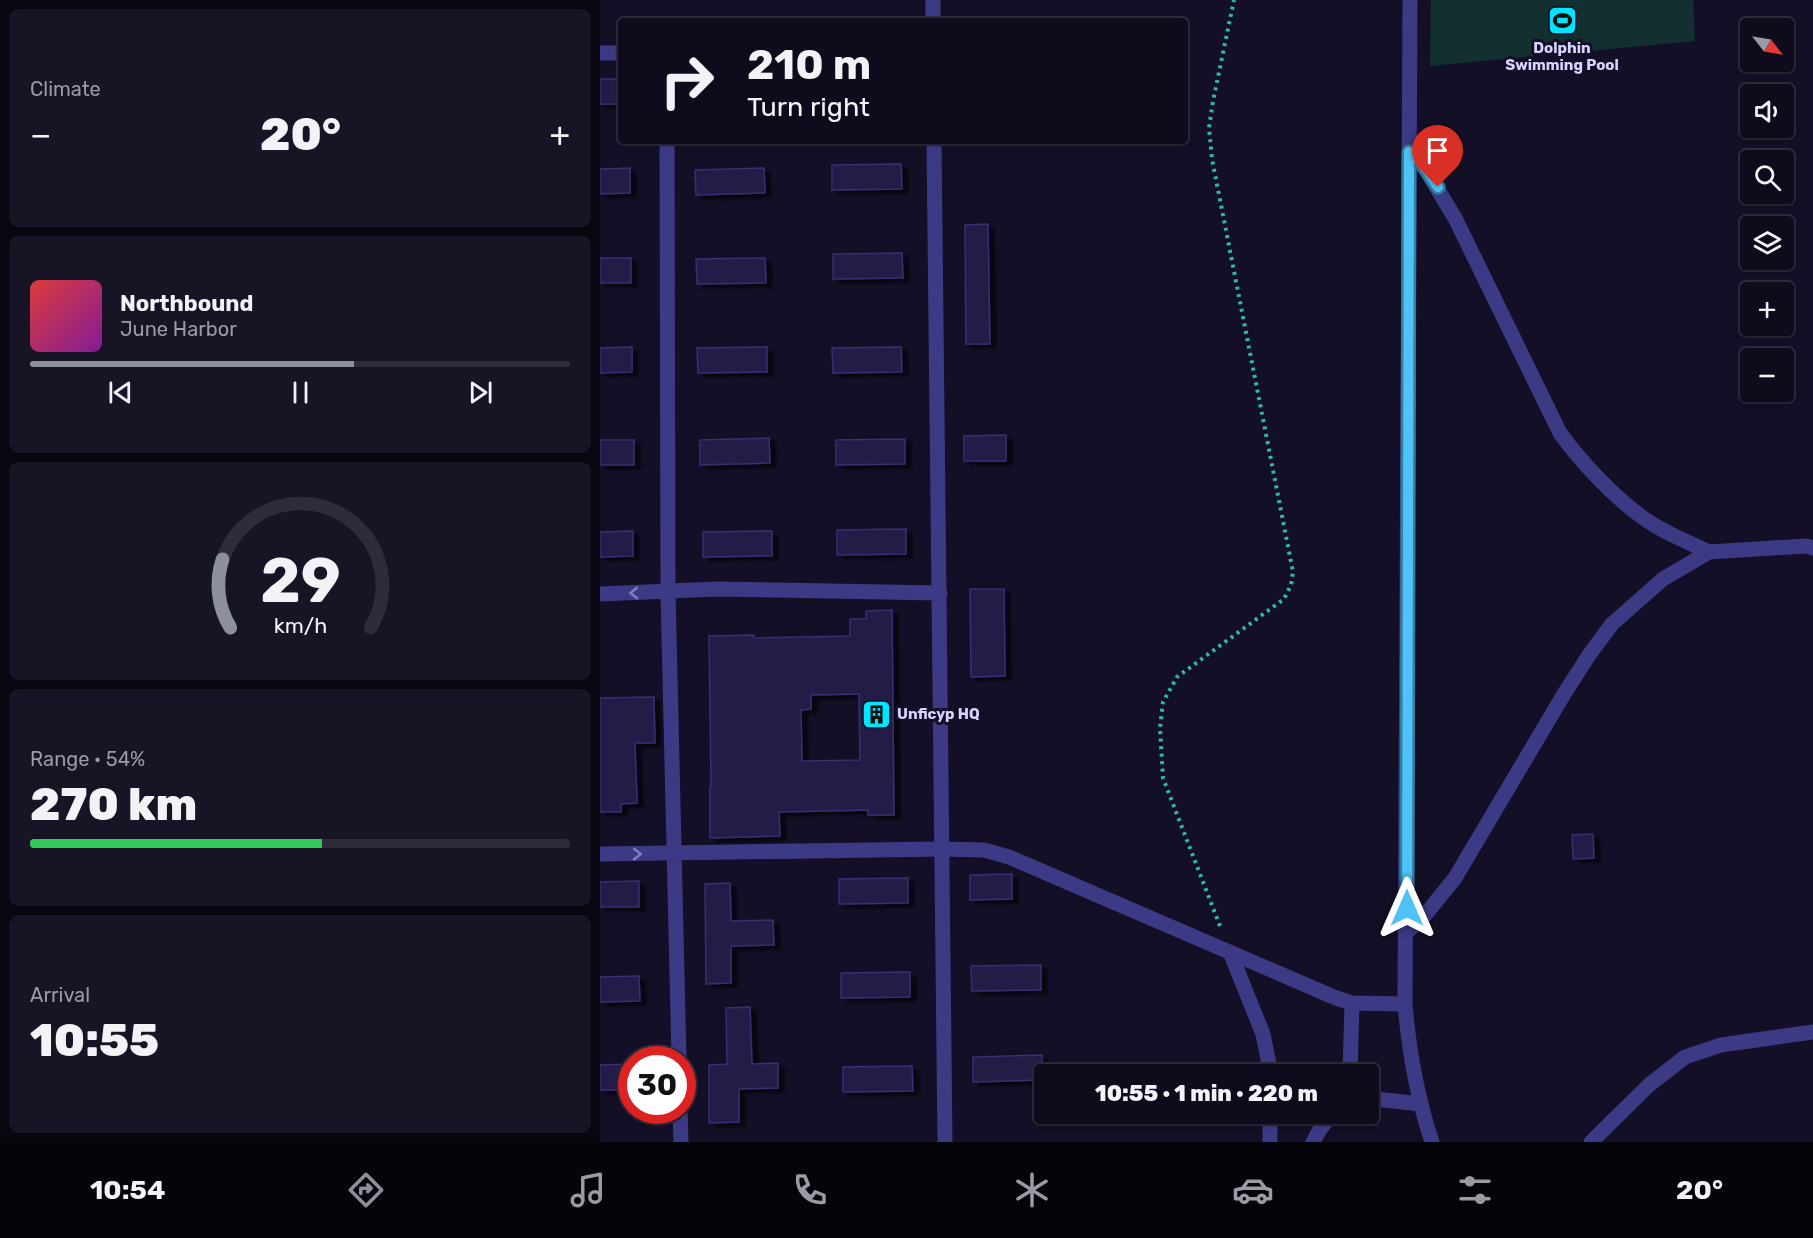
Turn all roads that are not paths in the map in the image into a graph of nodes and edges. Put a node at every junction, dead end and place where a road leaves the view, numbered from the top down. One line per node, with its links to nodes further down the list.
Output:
1 (933, 0): 3 (street)
2 (1410, 0): 8 (street)
3 (933, 18)
4 (600, 53): 5 (street)
5 (618, 53)
6 (667, 144): 11 (street)
7 (934, 144): 12 (street)
8 (1409, 152): 10 (street); 17 (street)
9 (1813, 548): 10 (street)
10 (1709, 552): 17 (street)
11 (668, 592): 12 (street); 13 (street, one-way to 13); 16 (street)
12 (940, 593): 14 (street)
13 (600, 594)
14 (941, 849): 16 (street); 18 (street); 31 (street)
15 (600, 854): 16 (street, one-way to 16)
16 (673, 854): 22 (street)
17 (1407, 932): 20 (street)
18 (1230, 952): 19 (street); 23 (street)
19 (1352, 1003): 20 (street); 24 (street)
20 (1405, 1004): 26 (street)
21 (1813, 1032): 35 (street)
22 (679, 1046)
23 (1269, 1064)
24 (1350, 1064)
25 (1379, 1099): 26 (street)
26 (1420, 1104): 34 (street)
27 (680, 1124): 30 (street)
28 (1270, 1124): 32 (street)
29 (1324, 1124): 33 (street)
30 (681, 1142)
31 (945, 1142)
32 (1270, 1142)
33 (1313, 1142)
34 (1432, 1142)
35 (1591, 1142)

